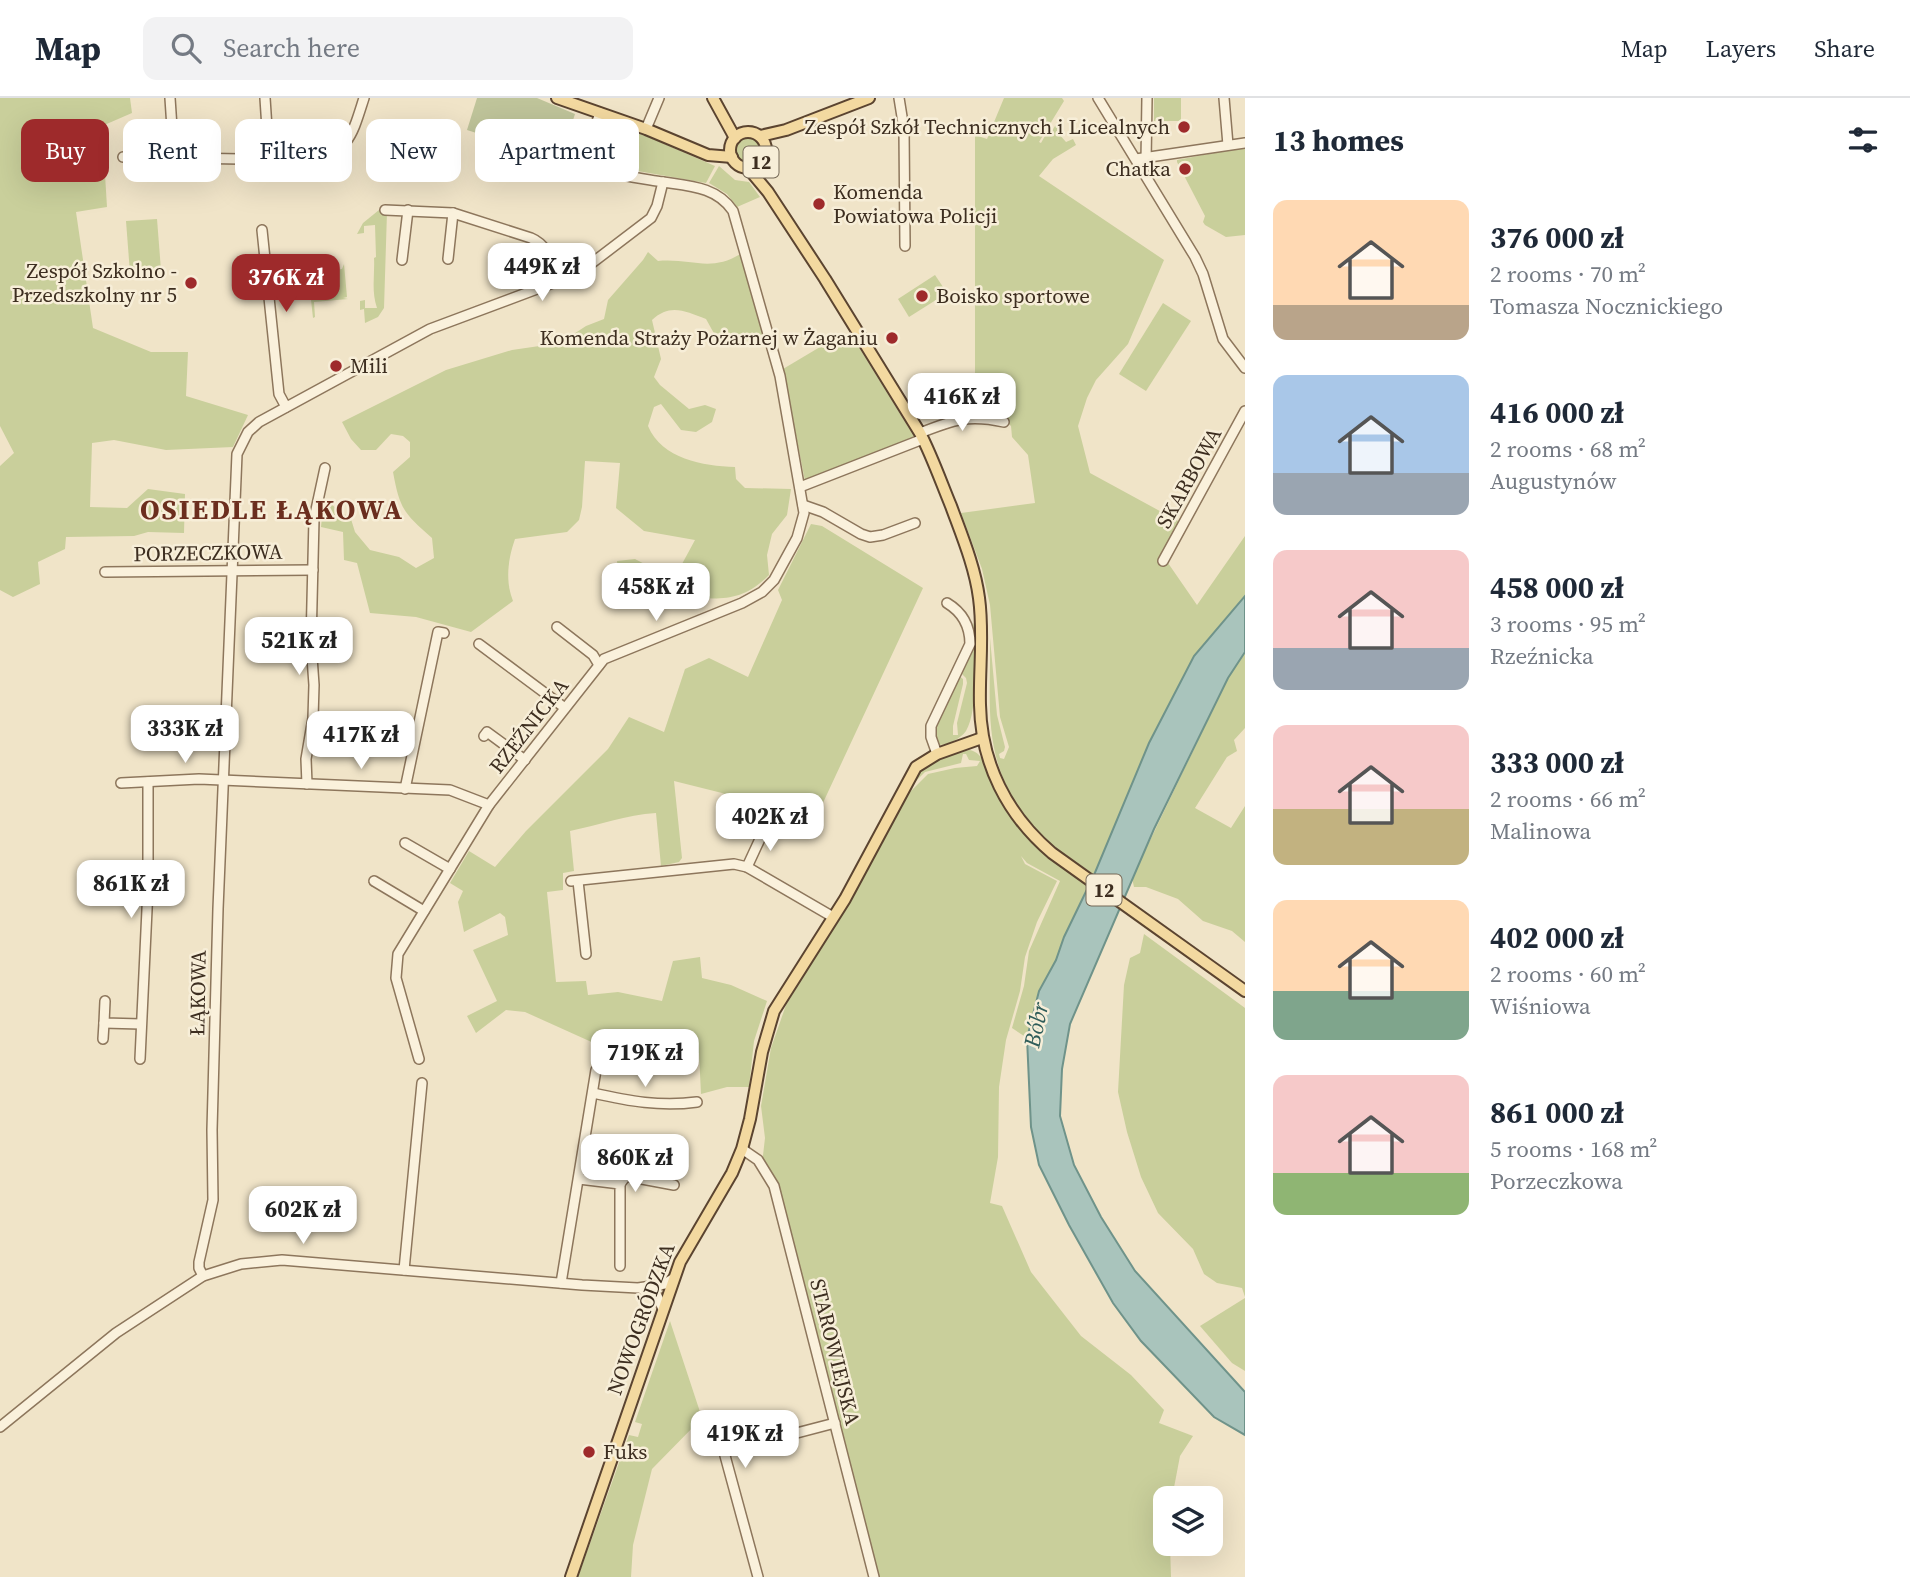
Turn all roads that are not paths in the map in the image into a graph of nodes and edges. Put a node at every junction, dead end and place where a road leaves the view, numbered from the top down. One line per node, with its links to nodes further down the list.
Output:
1 (170, 98): 13 (street)
2 (265, 98): 14 (street)
3 (364, 98): 17 (street)
4 (557, 98): 12 (main road)
5 (659, 98): 15 (street)
6 (713, 98): 19 (main road, 12)
7 (869, 98): 16 (main road)
8 (899, 98): 34 (street)
9 (1098, 98): 25 (street)
10 (1147, 98): 25 (street)
11 (1224, 98): 21 (street)
12 (600, 113): 15 (main road); 28 (street, RZEŹNICKA)
13 (171, 119)
14 (266, 119)
15 (646, 130): 22 (main road)
16 (786, 130): 18 (main road); 23 (main road)
17 (352, 132)
18 (760, 136): 19 (main road, 12); 23 (main road, 12)
19 (737, 139): 22 (main road); 24 (main road, 12)
20 (1245, 142): 21 (street)
21 (1228, 145): 25 (street)
22 (696, 149): 24 (main road)
23 (766, 150): 26 (main road, 12)
24 (732, 158): 27 (main road, 12)
25 (1141, 158): 38 (street)
26 (762, 161): 27 (main road, 12); 29 (main road, 12)
27 (748, 168): 29 (main road, 12)
28 (663, 182): 37 (street); 44 (street, RZEŹNICKA)
29 (768, 192): 42 (main road, 12)
30 (385, 209): 31 (street)
31 (408, 210): 32 (street); 36 (street)
32 (453, 213): 35 (street); 37 (street)
33 (262, 230): 39 (street)
34 (905, 246)
35 (448, 259)
36 (402, 260)
37 (561, 280): 39 (street)
38 (1245, 368)
39 (286, 407): 48 (street, ŁĄKOWA)
40 (1245, 411): 47 (street, SKARBOWA)
41 (1004, 422): 42 (street)
42 (922, 436): 44 (street); 58 (main road, 12)
43 (325, 468): 49 (street)
44 (800, 487): 45 (street, RZEŹNICKA)
45 (803, 505): 46 (street); 55 (street, RZEŹNICKA)
46 (915, 523)
47 (1163, 561)
48 (233, 569): 49 (street, PORZECZKOWA); 50 (street, PORZECZKOWA); 61 (street, ŁĄKOWA)
49 (313, 570): 64 (street)
50 (105, 572)
51 (947, 603): 59 (street)
52 (557, 626): 55 (street)
53 (444, 633): 65 (street)
54 (479, 644): 56 (street)
55 (599, 665): 56 (street, RZEŹNICKA)
56 (565, 708): 60 (street, RZEŹNICKA)
57 (484, 736): 60 (street)
58 (982, 737): 59 (main road, NOWOGRÓDZKA); 75 (main road, 12)
59 (937, 754): 73 (main road, NOWOGRÓDZKA)
60 (525, 760): 66 (street, RZEŹNICKA)
61 (223, 780): 62 (street); 64 (street); 92 (street, ŁĄKOWA)
62 (148, 782): 63 (street); 78 (street)
63 (121, 783)
64 (307, 784): 65 (street)
65 (405, 789): 66 (street)
66 (489, 805): 70 (street, RZEŹNICKA)
67 (766, 826): 69 (street)
68 (405, 843): 70 (street)
69 (747, 867): 73 (street); 74 (street)
70 (450, 869): 72 (street, RZEŹNICKA)
71 (374, 881): 72 (street)
72 (424, 911): 81 (street, RZEŹNICKA)
73 (833, 917): 86 (main road, NOWOGRÓDZKA)
74 (586, 954)
75 (1245, 991)
76 (105, 1001): 77 (street)
77 (104, 1023): 78 (street); 79 (street)
78 (141, 1024): 80 (street)
79 (103, 1039)
80 (140, 1059)
81 (419, 1059)
82 (596, 1070): 84 (street)
83 (422, 1083): 91 (street)
84 (593, 1093): 85 (street); 87 (street)
85 (697, 1102)
86 (742, 1149): 93 (main road, NOWOGRÓDZKA); 97 (street, STAROWIEJSKA)
87 (579, 1179): 88 (street); 94 (street)
88 (620, 1184): 89 (street); 90 (street)
89 (674, 1185)
90 (620, 1266)
91 (404, 1269): 92 (street); 94 (street)
92 (203, 1276): 98 (street)
93 (674, 1278): 95 (street); 96 (main road, NOWOGRÓDZKA)
94 (561, 1283): 95 (street)
95 (638, 1288): 96 (street)
96 (663, 1309): 99 (main road, NOWOGRÓDZKA)
97 (835, 1423): 100 (street); 101 (street, STAROWIEJSKA)
98 (0, 1427)
99 (571, 1577)
100 (758, 1577)
101 (874, 1577)

